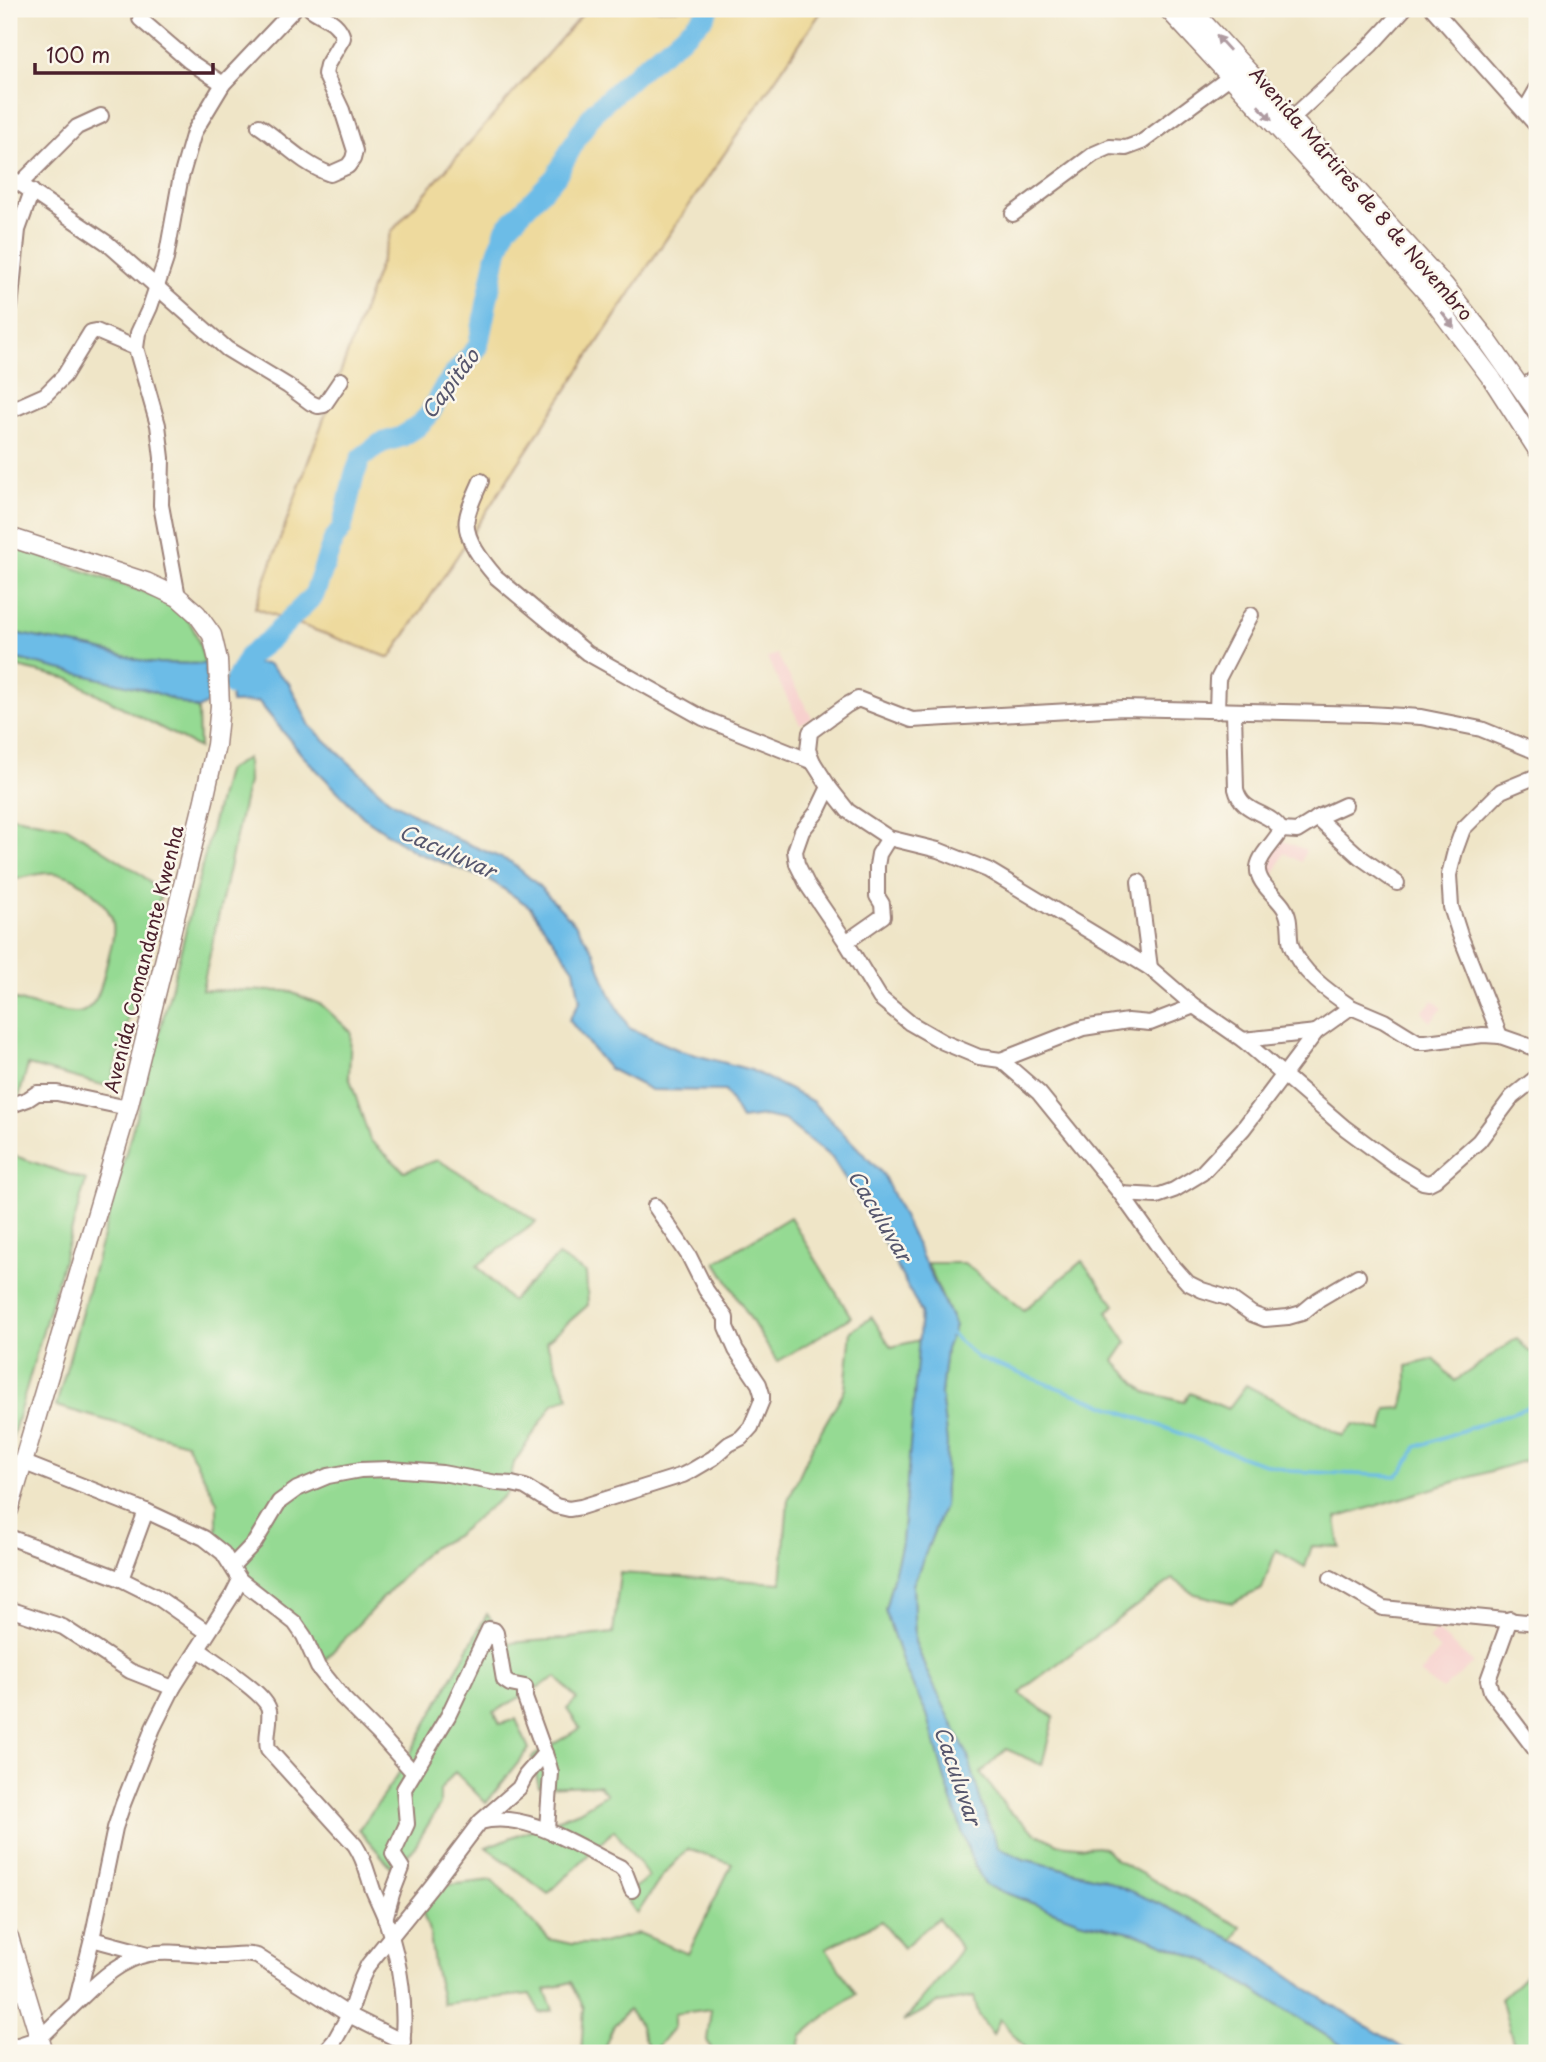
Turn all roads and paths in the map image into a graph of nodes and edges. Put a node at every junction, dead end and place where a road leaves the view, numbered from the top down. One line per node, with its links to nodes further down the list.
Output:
1 (294, 9): 9 (street)
2 (311, 9): 15 (street)
3 (1168, 9): 8 (main road, Avenida Mártires de 8 de Novembro)
4 (1191, 9): 13 (main road, Avenida Mártires de 8 de Novembro, one-way to 4)
5 (1404, 9): 13 (street)
6 (1433, 9): 11 (street)
7 (140, 19): 9 (street)
8 (1231, 76): 17 (street); 26 (main road, Avenida Mártires de 8 de Novembro, one-way to 26)
9 (223, 85): 18 (street)
10 (1537, 89): 11 (street)
11 (1524, 110): 14 (street)
12 (101, 116): 16 (street)
13 (1291, 119): 23 (main road, Avenida Mártires de 8 de Novembro)
14 (1537, 126)
15 (258, 127)
16 (21, 184): 18 (street); 19 (street)
17 (1013, 214)
18 (156, 287): 20 (street); 22 (street)
19 (10, 308)
20 (136, 348): 24 (street); 29 (street)
21 (1537, 377): 23 (street)
22 (341, 380)
23 (1522, 388): 25 (main road, Avenida Mártires de 8 de Novembro)
24 (9, 411)
25 (1537, 411)
26 (1537, 449)
27 (481, 481): 34 (street)
28 (9, 537): 29 (main road, Avenida Comandante Kwenha)
29 (178, 597): 55 (main road, Avenida Comandante Kwenha)
30 (1251, 615): 31 (street)
31 (1217, 711): 32 (street); 34 (street)
32 (1234, 712): 33 (street); 39 (street)
33 (1537, 752)
34 (813, 762): 36 (street)
35 (1537, 776): 48 (street)
36 (829, 787): 40 (street); 43 (street)
37 (1345, 805): 38 (street)
38 (1317, 818): 39 (street); 42 (street)
39 (1281, 830): 46 (street)
40 (889, 838): 43 (street); 44 (street)
41 (1139, 883): 44 (street)
42 (1397, 883)
43 (846, 942): 51 (street)
44 (1150, 968): 45 (street)
45 (1194, 1006): 49 (street); 51 (street)
46 (1351, 1007): 47 (street); 48 (street)
47 (1316, 1032): 49 (street); 52 (street)
48 (1500, 1037): 50 (street)
49 (1243, 1040): 52 (street)
50 (1537, 1049)
51 (1001, 1060): 56 (street)
52 (1284, 1077): 53 (street); 56 (street)
53 (1537, 1077)
54 (9, 1106): 55 (street)
55 (128, 1108): 59 (main road, Avenida Comandante Kwenha)
56 (1121, 1194): 58 (street)
57 (655, 1206): 63 (street)
58 (1358, 1276)
59 (22, 1462): 60 (main road, Avenida Comandante Kwenha); 61 (street)
60 (9, 1510)
61 (146, 1511): 63 (street); 65 (street)
62 (9, 1537): 65 (street)
63 (232, 1566): 66 (street)
64 (1331, 1578): 68 (street)
65 (121, 1579): 70 (street)
66 (240, 1580): 70 (street); 75 (street)
67 (9, 1609): 72 (street)
68 (1510, 1619): 69 (street); 73 (street)
69 (1537, 1623)
70 (207, 1632): 71 (street)
71 (198, 1649): 72 (street); 79 (street)
72 (173, 1688): 82 (street)
73 (1537, 1752)
74 (545, 1753): 75 (street); 76 (street); 77 (street)
75 (413, 1772): 79 (street)
76 (480, 1822): 77 (street); 80 (street)
77 (547, 1829): 78 (street)
78 (632, 1890)
79 (385, 1919): 80 (street)
80 (390, 1936): 85 (street); 88 (street)
81 (9, 1937): 86 (main road)
82 (92, 1939): 83 (street); 84 (street)
83 (149, 1954): 84 (street); 85 (street)
84 (76, 2003): 86 (street)
85 (349, 2015): 88 (street); 89 (street)
86 (42, 2046): 87 (street)
87 (9, 2048)
88 (402, 2048)
89 (324, 2053)

